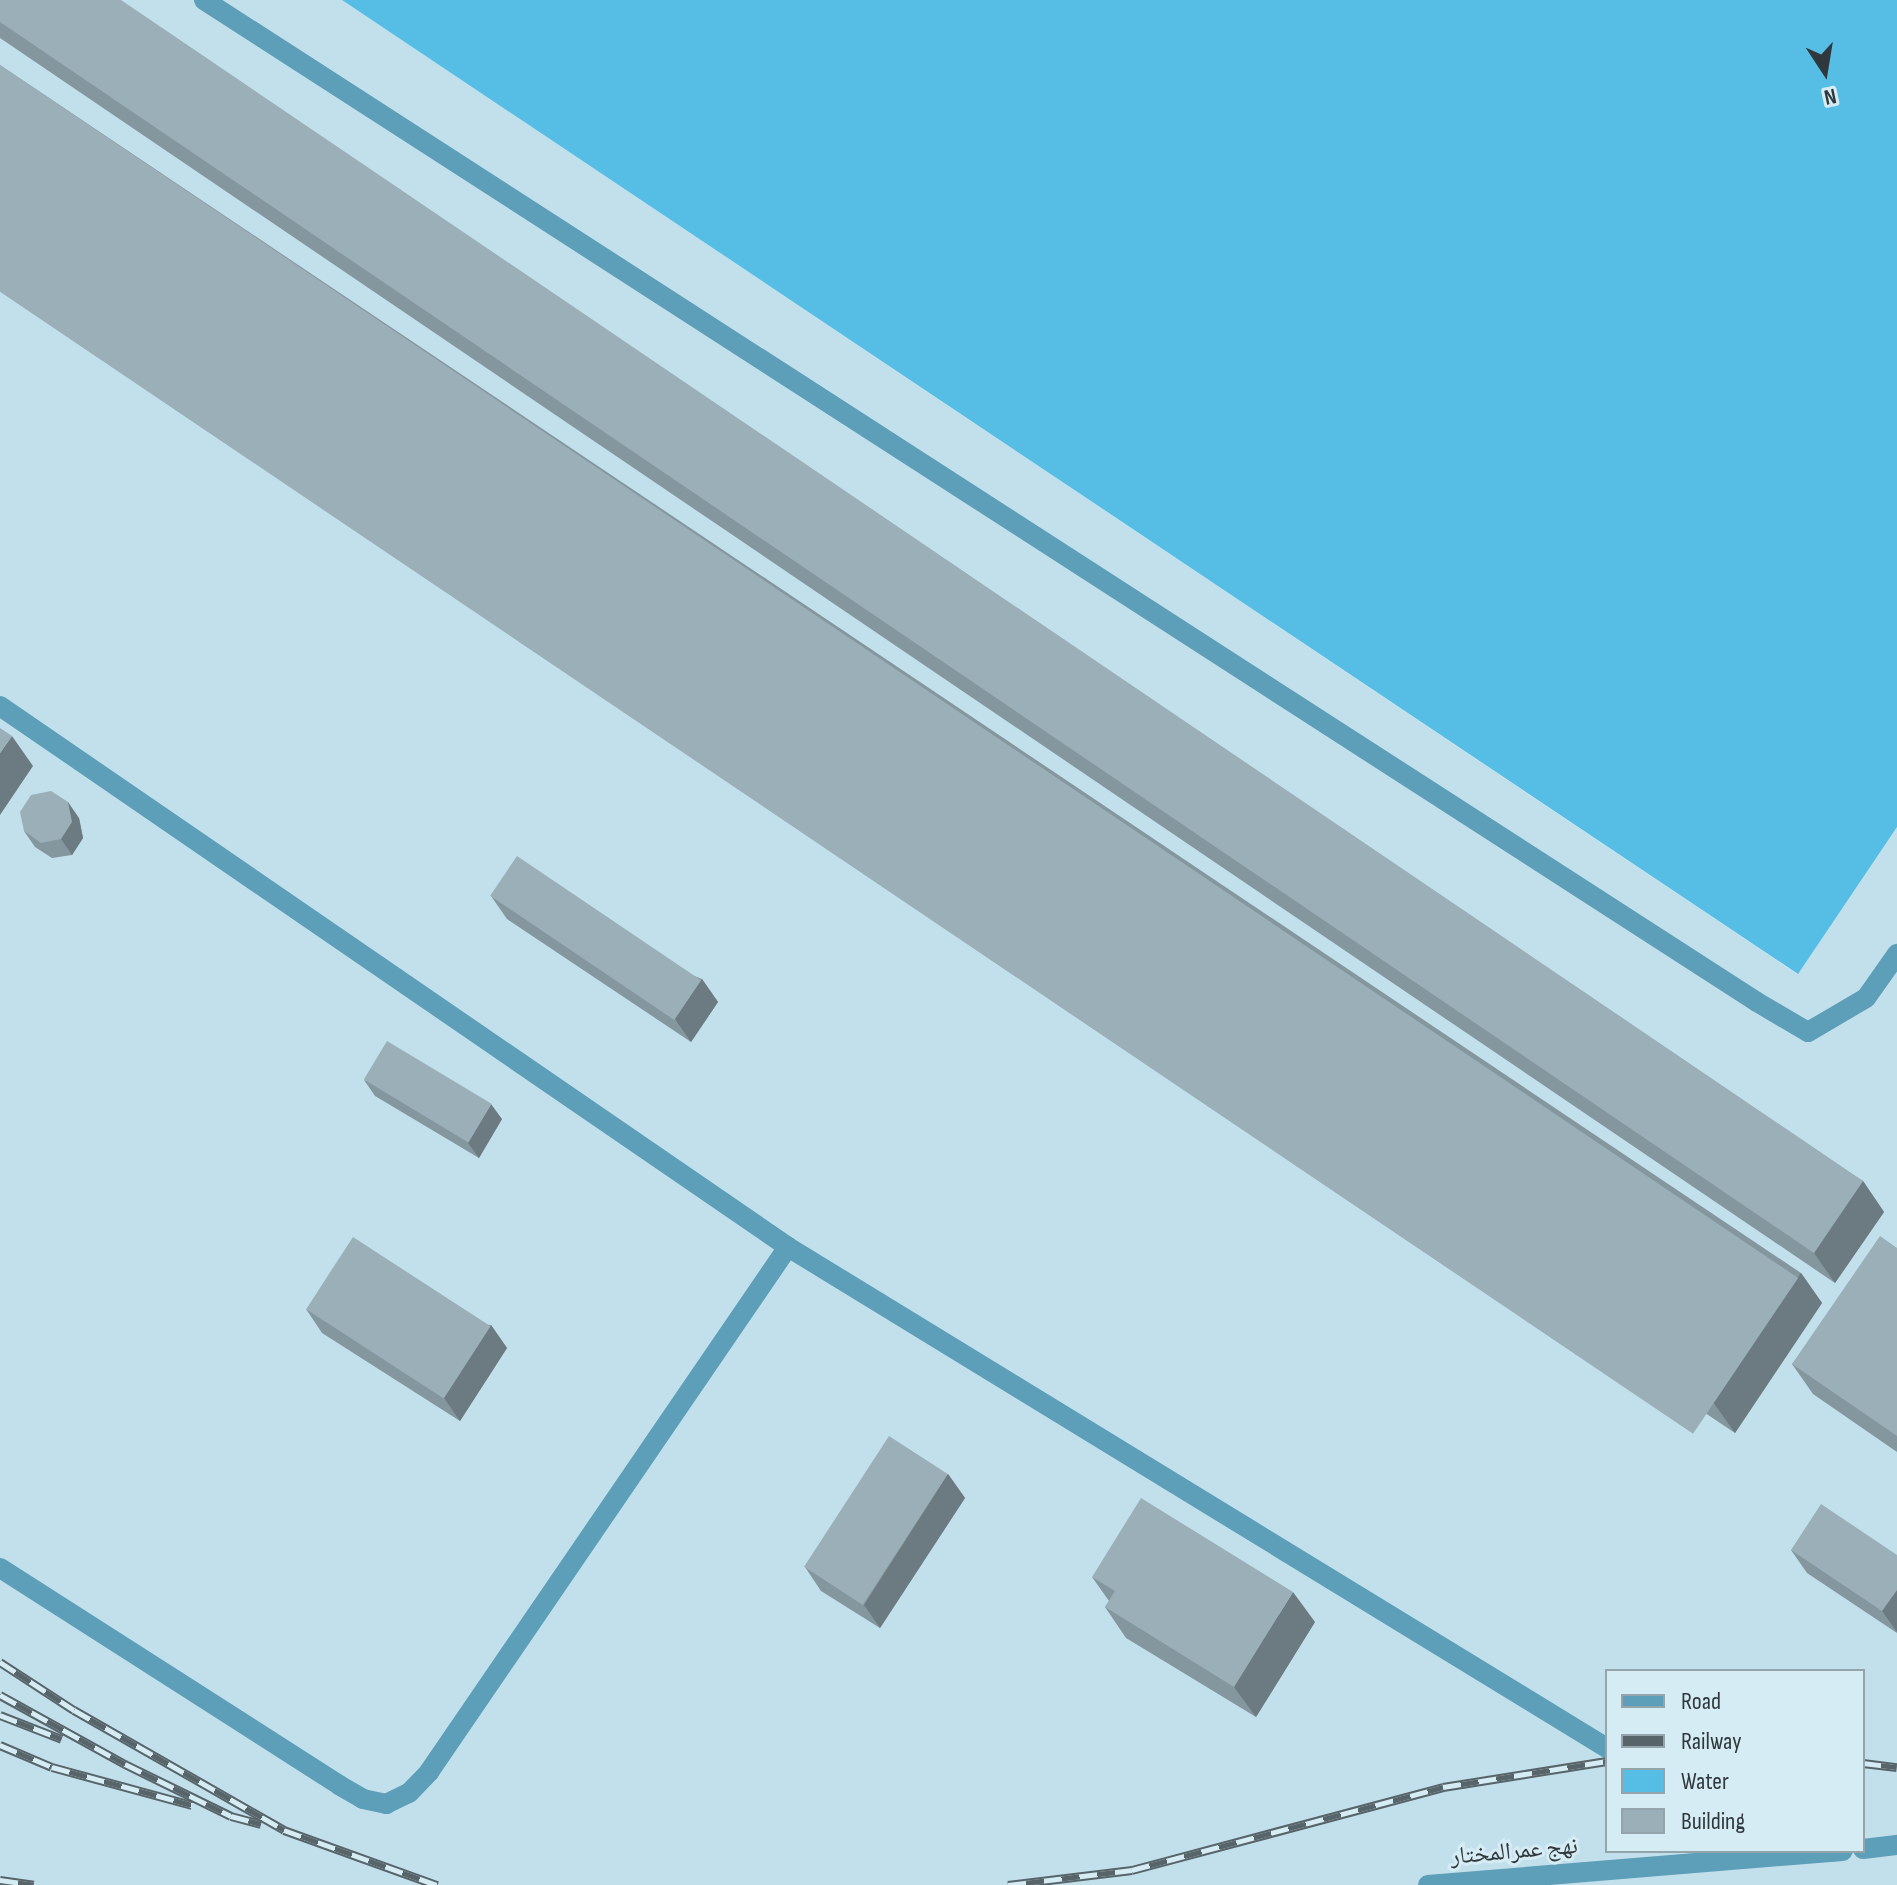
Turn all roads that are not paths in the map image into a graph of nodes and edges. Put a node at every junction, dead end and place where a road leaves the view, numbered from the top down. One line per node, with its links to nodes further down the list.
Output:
1 (204, 0): 3 (street)
2 (0, 706): 4 (street)
3 (1897, 954)
4 (788, 1247): 5 (street); 6 (street)
5 (0, 1568)
6 (1605, 1747)
7 (1897, 1845): 8 (street)
8 (1865, 1849)
9 (1777, 1853): 10 (street, نهج عمرالمختار)
10 (1744, 1854): 11 (street, نهج عمرالمختار)
11 (1428, 1885)

